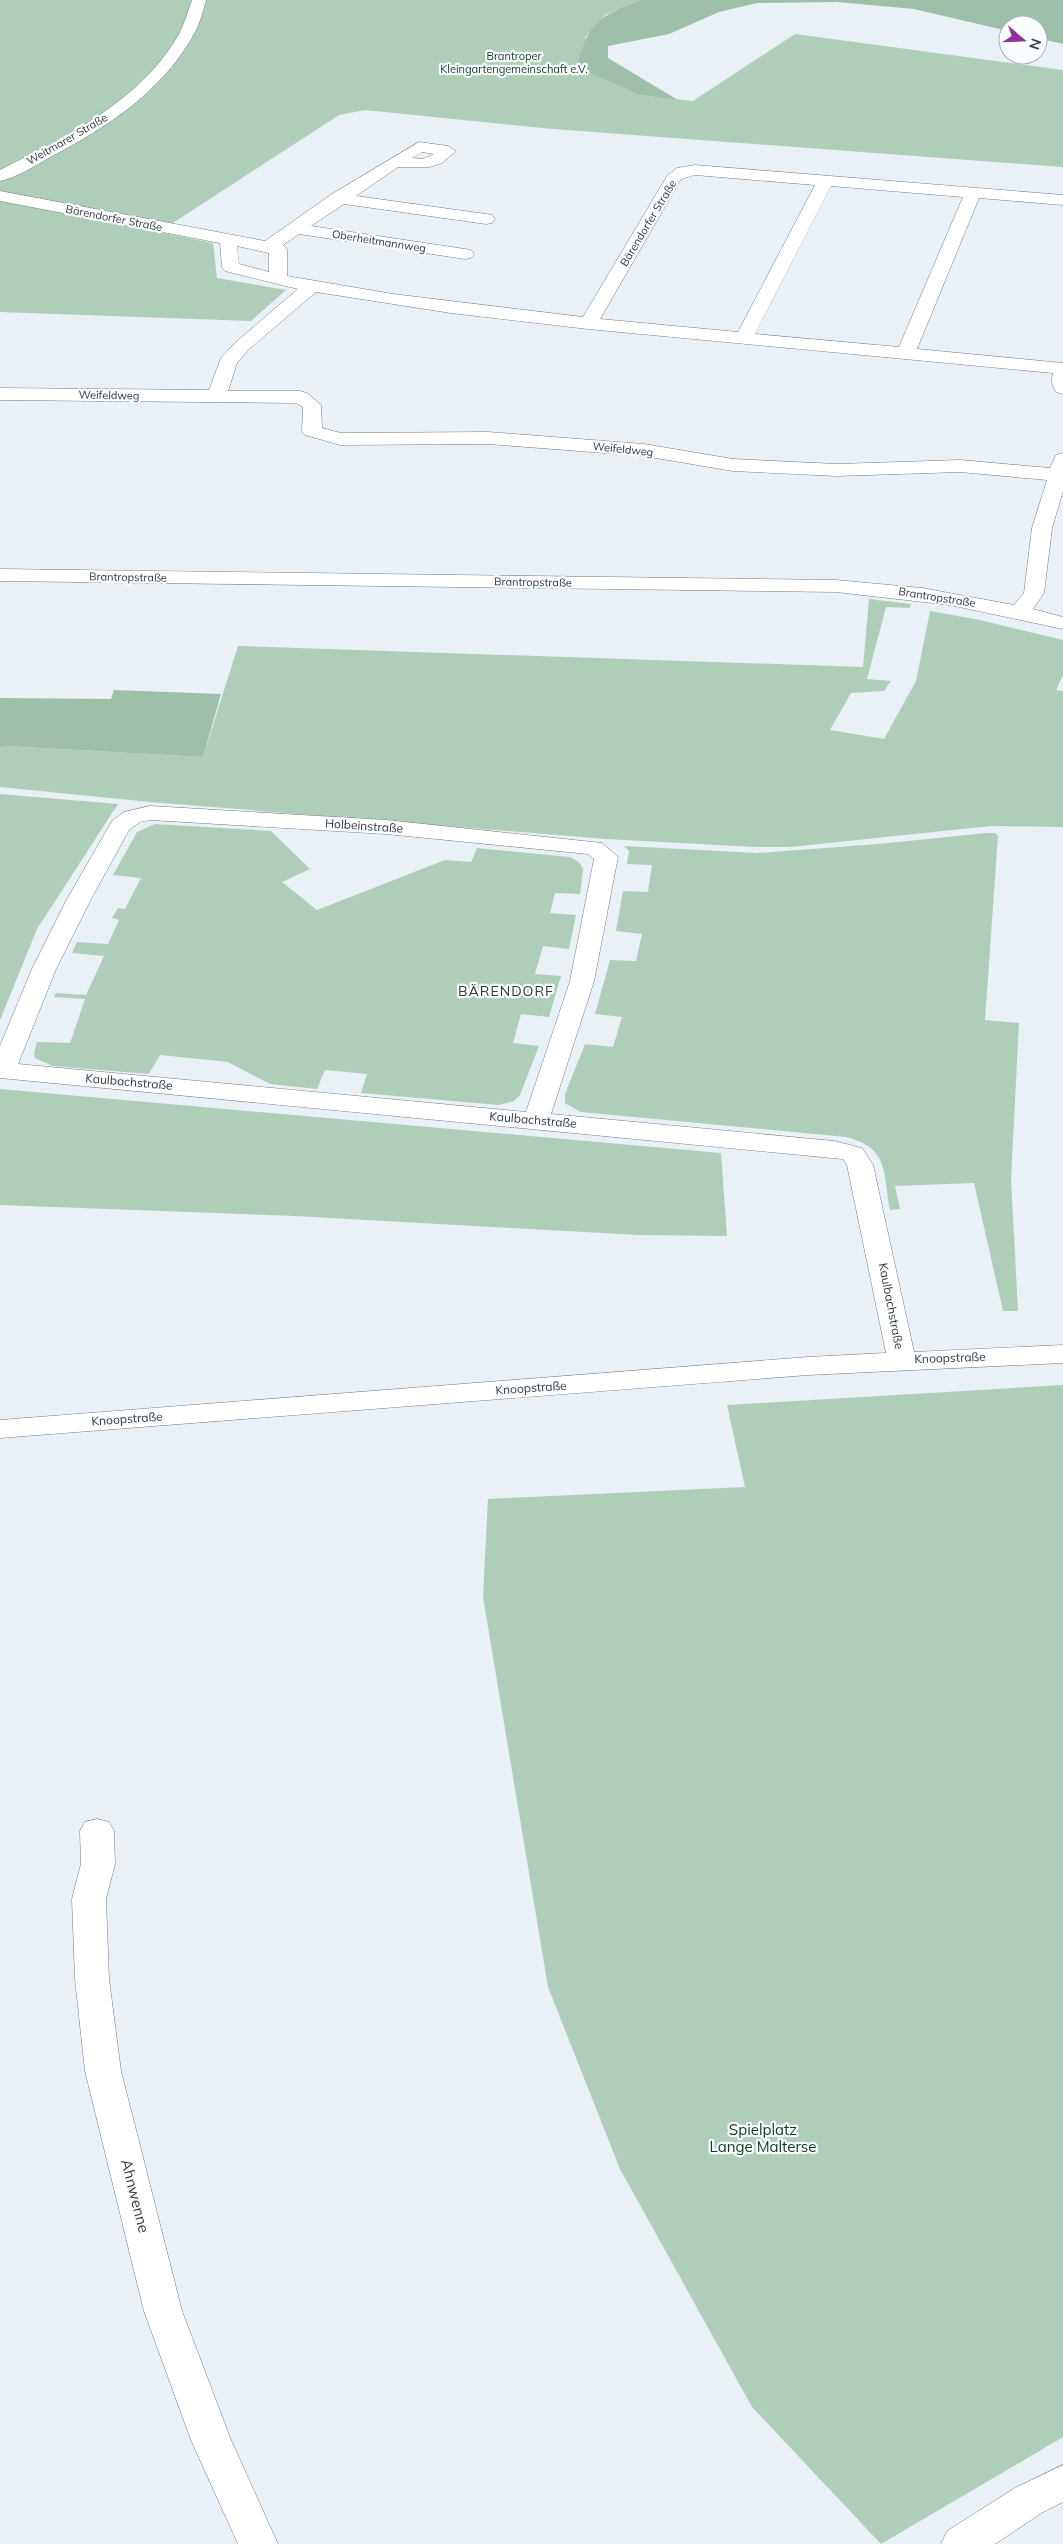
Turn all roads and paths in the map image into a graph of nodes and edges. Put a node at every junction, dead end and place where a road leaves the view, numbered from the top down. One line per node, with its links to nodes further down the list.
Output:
1 (199, 0): 3 (street, Weitmarer Straße)
2 (395, 162): 7 (street)
3 (0, 176)
4 (826, 180): 5 (street, Bärendorfer Straße); 16 (street, Bärendorfer Straße); 17 (street)
5 (973, 192): 8 (street, Bärendorfer Straße); 18 (street)
6 (0, 196): 11 (street, Bärendorfer Straße)
7 (338, 198): 9 (street); 10 (street)
8 (1063, 200)
9 (486, 219)
10 (293, 228): 12 (street); 13 (street, Oberheitmannweg)
11 (228, 240): 12 (street, Bärendorfer Straße); 14 (street)
12 (268, 246): 14 (street)
13 (465, 254)
14 (278, 280): 15 (street)
15 (311, 287): 16 (street); 22 (street)
16 (588, 324): 17 (street)
17 (744, 338): 18 (street)
18 (906, 353): 19 (street)
19 (1063, 368): 20 (street)
20 (1063, 388)
21 (0, 394): 22 (street, Weifeldweg)
22 (217, 394): 23 (street, Weifeldweg)
23 (1060, 467): 25 (street)
24 (0, 575): 25 (street, Brantropstraße)
25 (1020, 612): 26 (street, Brantropstraße)
26 (1063, 623)
27 (1, 1070): 28 (street, Kaulbachstraße); 28 (street, Holbeinstraße)
28 (536, 1120): 30 (street, Kaulbachstraße)
29 (1063, 1354): 30 (street, Knoopstraße)
30 (901, 1360): 31 (street, Knoopstraße)
31 (0, 1429)
32 (97, 1831): 34 (street, Ahnwenne)
33 (1063, 2483): 35 (street)
34 (258, 2544)
35 (961, 2544)

